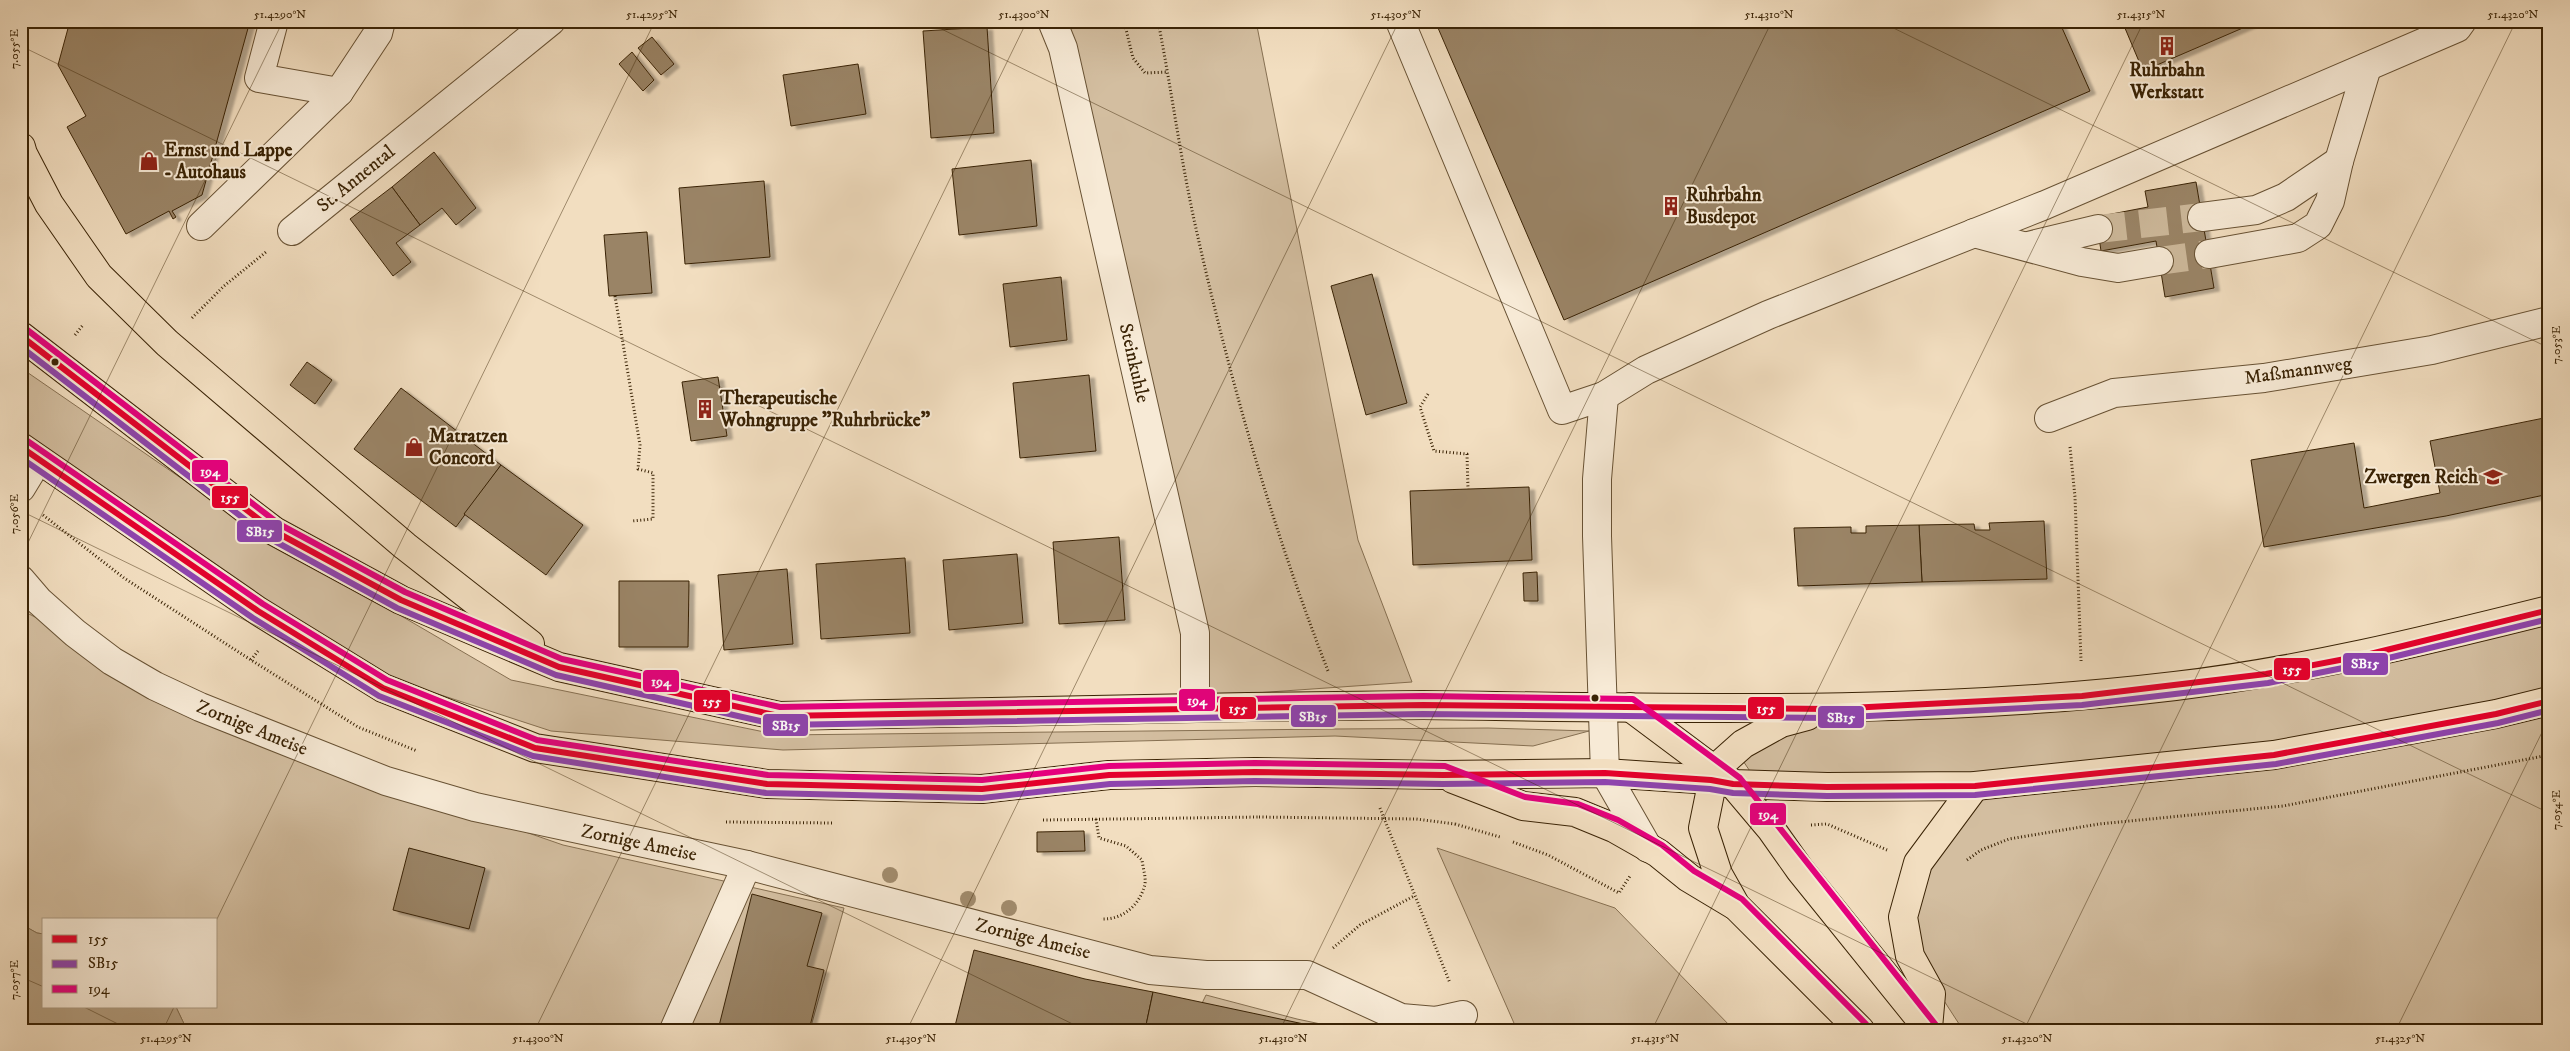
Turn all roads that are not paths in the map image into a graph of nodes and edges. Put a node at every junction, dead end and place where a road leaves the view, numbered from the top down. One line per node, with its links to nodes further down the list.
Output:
1 (274, 21): 8 (street)
2 (381, 21): 8 (street)
3 (552, 21): 14 (street, St. Annental)
4 (1052, 21): 31 (street, Steinkuhle)
5 (1400, 21): 21 (street)
6 (2462, 21): 7 (street)
7 (2367, 67): 10 (street); 15 (street)
8 (339, 92): 12 (street)
9 (21, 147): 27 (main road)
10 (2339, 161): 11 (street); 17 (street)
11 (2202, 217)
12 (201, 226)
13 (2098, 229): 16 (street)
14 (292, 230)
15 (1974, 233): 16 (street); 21 (street)
16 (2024, 246): 18 (street)
17 (2209, 254)
18 (2159, 261)
19 (2549, 321): 22 (street, Maßmannweg)
20 (21, 336): 27 (main road)
21 (1604, 396): 29 (street)
22 (2057, 415)
23 (30, 454): 24 (street); 34 (main road, bridge)
24 (21, 488)
25 (21, 580): 38 (street, Zornige Ameise)
26 (2549, 610): 32 (main road)
27 (559, 667): 31 (main road)
28 (2549, 701): 36 (main road)
29 (1603, 707): 30 (main road); 31 (main road, bridge); 33 (street)
30 (1630, 707): 32 (main road); 35 (main road)
31 (1194, 708)
32 (1830, 709): 35 (main road)
33 (1605, 773): 34 (main road); 35 (main road); 37 (street)
34 (1443, 775): 37 (main road)
35 (1720, 777): 36 (main road); 39 (main road); 42 (main road)
36 (1976, 786): 42 (main road)
37 (1648, 848): 39 (main road)
38 (747, 865): 41 (street, Zornige Ameise); 43 (street)
39 (1736, 906): 44 (main road)
40 (1463, 1015): 41 (street)
41 (1403, 1024)
42 (1928, 1029)
43 (674, 1030)
44 (1860, 1030)

